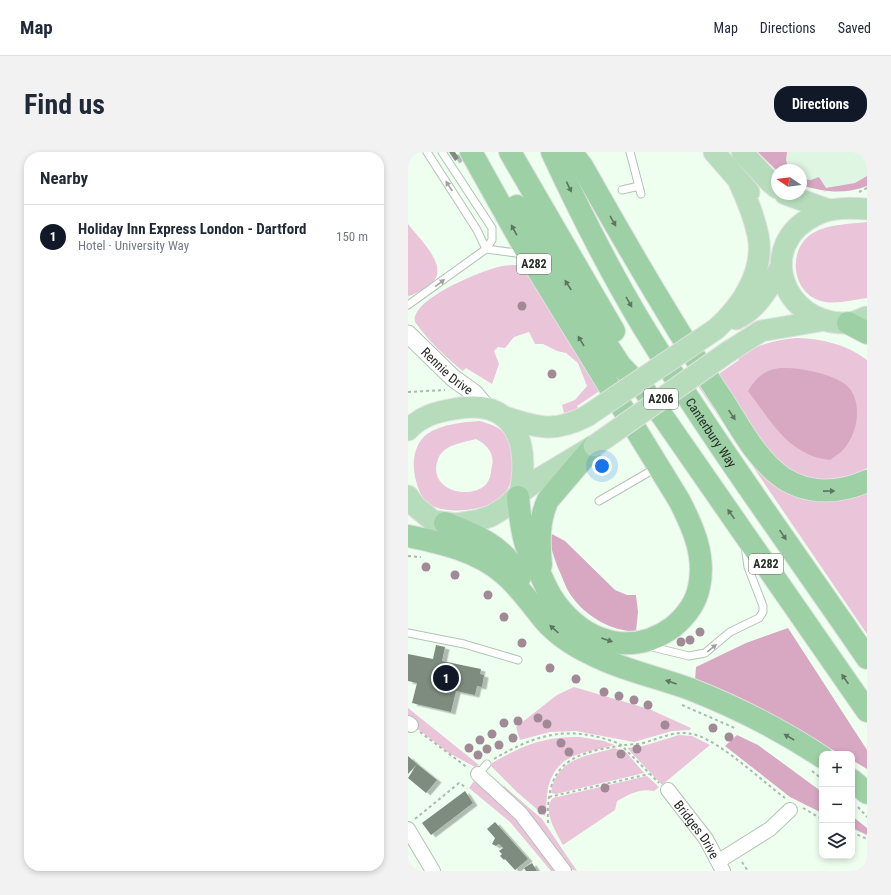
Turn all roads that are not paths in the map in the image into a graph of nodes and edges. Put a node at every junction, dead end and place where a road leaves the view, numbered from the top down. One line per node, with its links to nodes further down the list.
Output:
1 (427, 152): 21 (lane, one-way to 1)
2 (442, 152): 21 (lane)
3 (471, 152): 22 (highway, A282, one-way to 3)
4 (484, 152): 30 (highway, A282, one-way to 4)
5 (510, 152): 16 (highway, A282)
6 (518, 152): 16 (lane)
7 (552, 152): 48 (highway, Canterbury Way / A282, one-way to 48)
8 (571, 152): 36 (highway, one-way to 36)
9 (630, 152): 14 (lane)
10 (714, 152): 12 (main road)
11 (742, 152): 13 (main road)
12 (739, 182): 23 (main road); 27 (main road)
13 (771, 183)
14 (639, 186): 15 (lane); 17 (lane)
15 (622, 190)
16 (533, 191): 30 (highway, A282)
17 (641, 194)
18 (802, 200): 20 (main road)
19 (867, 209): 20 (main road)
20 (829, 210): 23 (main road)
21 (486, 249): 22 (lane); 24 (lane, one-way to 21)
22 (528, 254): 35 (highway, A282, one-way to 22)
23 (781, 262): 25 (main road); 27 (main road, A206)
24 (408, 305)
25 (826, 320): 26 (main road); 34 (main road, A206, bridge)
26 (857, 320): 28 (highway)
27 (716, 329): 32 (main road, A206, bridge)
28 (867, 333)
29 (408, 334): 31 (street, Rennie Drive)
30 (645, 391): 42 (highway, A282, one-way to 30)
31 (486, 407): 32 (main road); 33 (main road)
32 (505, 417): 37 (main road)
33 (408, 430)
34 (594, 446): 37 (main road, A206); 44 (highway, A282)
35 (658, 466): 39 (lane); 47 (highway, A282)
36 (867, 481)
37 (519, 495): 41 (main road); 44 (highway, A282)
38 (408, 496): 41 (main road)
39 (599, 501)
40 (408, 521): 41 (main road)
41 (439, 522): 45 (highway)
42 (745, 534): 47 (lane, one-way to 42); 50 (highway, A282, one-way to 42)
43 (408, 536): 45 (highway)
44 (541, 577): 47 (highway, A282, one-way to 47)
45 (532, 602): 51 (highway, one-way to 45)
46 (408, 633): 49 (lane)
47 (634, 644)
48 (867, 658)
49 (518, 660)
50 (867, 711)
51 (819, 755)
52 (482, 769): 60 (street)
53 (855, 783): 55 (highway)
54 (668, 790): 58 (street, Bridges Drive)
55 (867, 793)
56 (793, 806): 58 (street)
57 (411, 824): 59 (street)
58 (721, 866)
59 (433, 871)
60 (564, 871)

